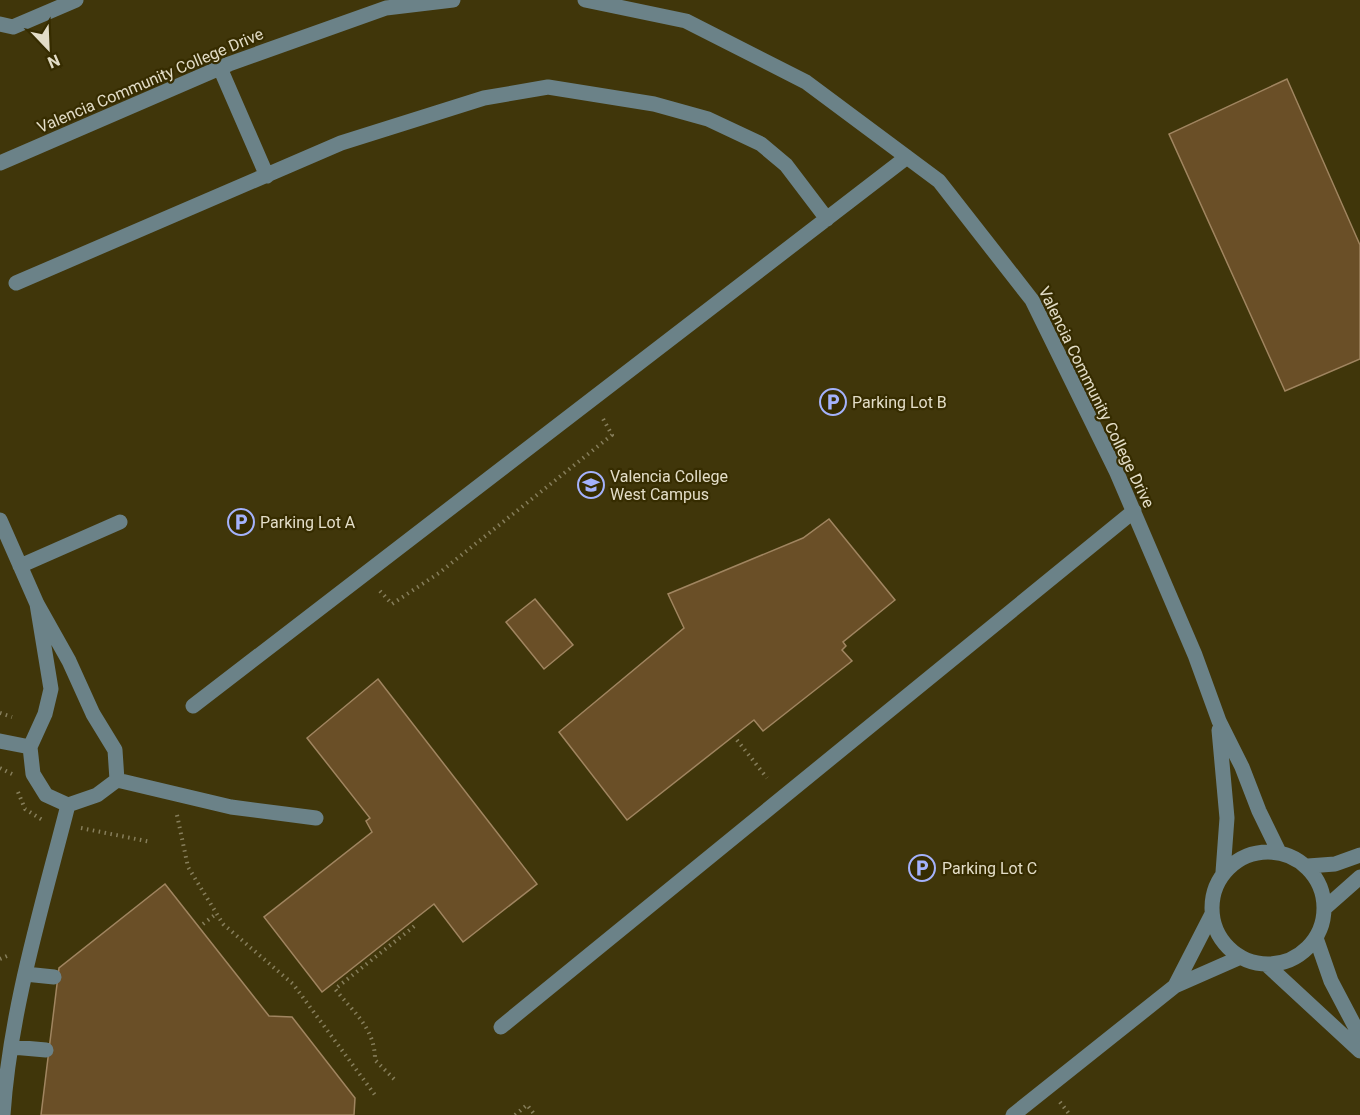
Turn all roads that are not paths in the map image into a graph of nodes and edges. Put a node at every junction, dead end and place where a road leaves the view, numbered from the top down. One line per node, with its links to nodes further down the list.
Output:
1 (76, 0): 4 (street)
2 (453, 0): 5 (street, Valencia Community College Drive)
3 (585, 0): 6 (street, Valencia Community College Drive)
4 (0, 24)
5 (220, 68): 7 (street, Valencia Community College Drive); 8 (street)
6 (907, 158): 9 (street); 11 (street, Valencia Community College Drive)
7 (0, 163)
8 (267, 176): 9 (street); 10 (street)
9 (827, 219): 16 (street)
10 (16, 283)
11 (1134, 511): 17 (street, Valencia Community College Drive); 36 (street)
12 (0, 520): 14 (street)
13 (120, 522): 14 (street)
14 (20, 566): 15 (street)
15 (37, 604): 19 (street); 20 (street)
16 (194, 706)
17 (1218, 721): 23 (street, Valencia Community College Drive); 26 (street, Valencia Community College Drive)
18 (0, 741): 19 (street)
19 (30, 747): 21 (street)
20 (117, 780): 21 (street); 22 (street)
21 (68, 805): 33 (street)
22 (316, 818)
23 (1279, 852): 25 (street); 26 (street)
24 (1360, 855): 25 (street)
25 (1308, 866): 28 (street)
26 (1223, 872): 29 (street)
27 (1360, 877): 28 (street)
28 (1325, 908): 30 (street)
29 (1212, 914): 31 (street); 35 (street)
30 (1316, 938): 32 (street); 37 (street)
31 (1241, 957): 32 (street); 35 (street)
32 (1267, 965): 40 (street)
33 (25, 974): 34 (street); 38 (street)
34 (54, 977)
35 (1175, 986): 42 (street)
36 (501, 1028)
37 (1360, 1036)
38 (12, 1047): 39 (street); 41 (street)
39 (46, 1050)
40 (1360, 1051)
41 (3, 1115)
42 (1013, 1115)

